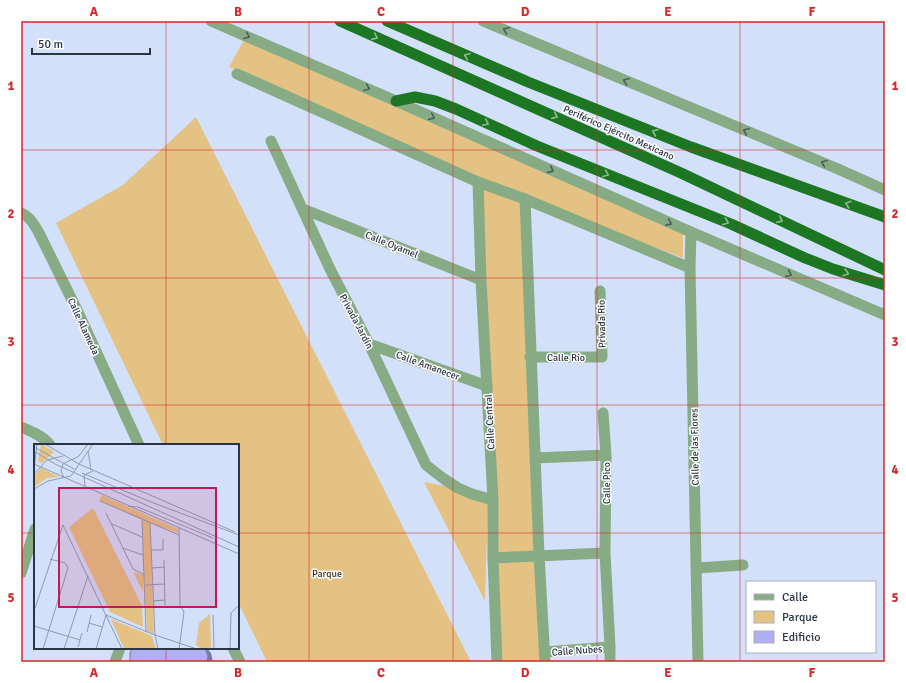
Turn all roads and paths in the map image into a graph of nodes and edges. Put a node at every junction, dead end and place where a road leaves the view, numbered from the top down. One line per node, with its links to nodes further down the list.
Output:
1 (211, 21): 6 (street, one-way to 6)
2 (340, 21): 16 (highway, Periférico Ejército Mexicano, one-way to 16)
3 (387, 21): 13 (highway, Periférico Ejército Mexicano, one-way to 3)
4 (483, 21): 9 (street, one-way to 4)
5 (237, 74): 8 (street)
6 (396, 101): 14 (street, one-way to 14); 18 (highway, one-way to 18)
7 (271, 141): 11 (street, Privada Jardín)
8 (478, 182): 10 (street); 17 (street, Calle Central)
9 (885, 190)
10 (524, 199): 15 (street); 22 (street)
11 (303, 209): 17 (street, Calle Oyamel); 21 (street, Privada Jardín)
12 (21, 213): 28 (street, Calle Alameda)
13 (885, 217)
14 (691, 232): 15 (street, Calle de las Flores); 20 (street, one-way to 20)
15 (690, 268): 37 (street, Calle de las Flores)
16 (885, 270)
17 (481, 280): 24 (street, Calle Central)
18 (885, 285)
19 (600, 291): 23 (street, Privada Río)
20 (885, 316)
21 (369, 344): 24 (street, Calle Amanecer); 31 (street, Privada Jardín)
22 (530, 357): 23 (street, Calle Río); 30 (street)
23 (602, 357)
24 (486, 386): 31 (street, Calle Central)
25 (603, 414): 29 (street, Calle Pico)
26 (21, 427): 27 (street)
27 (49, 444)
28 (139, 444)
29 (606, 455): 30 (street); 33 (street, Calle Pico)
30 (535, 458): 34 (street)
31 (493, 500): 35 (street, Calle Central)
32 (34, 532): 38 (street)
33 (605, 553): 34 (street); 39 (street, Calle Pico)
34 (539, 555): 35 (street); 42 (street)
35 (493, 558): 45 (street, Calle Central)
36 (743, 564): 37 (street)
37 (697, 568): 47 (street, Calle de las Flores)
38 (21, 573)
39 (610, 647): 42 (street, Calle Nubes); 46 (street, Calle Pico)
40 (120, 649): 43 (street)
41 (234, 649): 44 (street)
42 (544, 657)
43 (115, 662)
44 (240, 662)
45 (497, 662)
46 (610, 662)
47 (698, 662)

